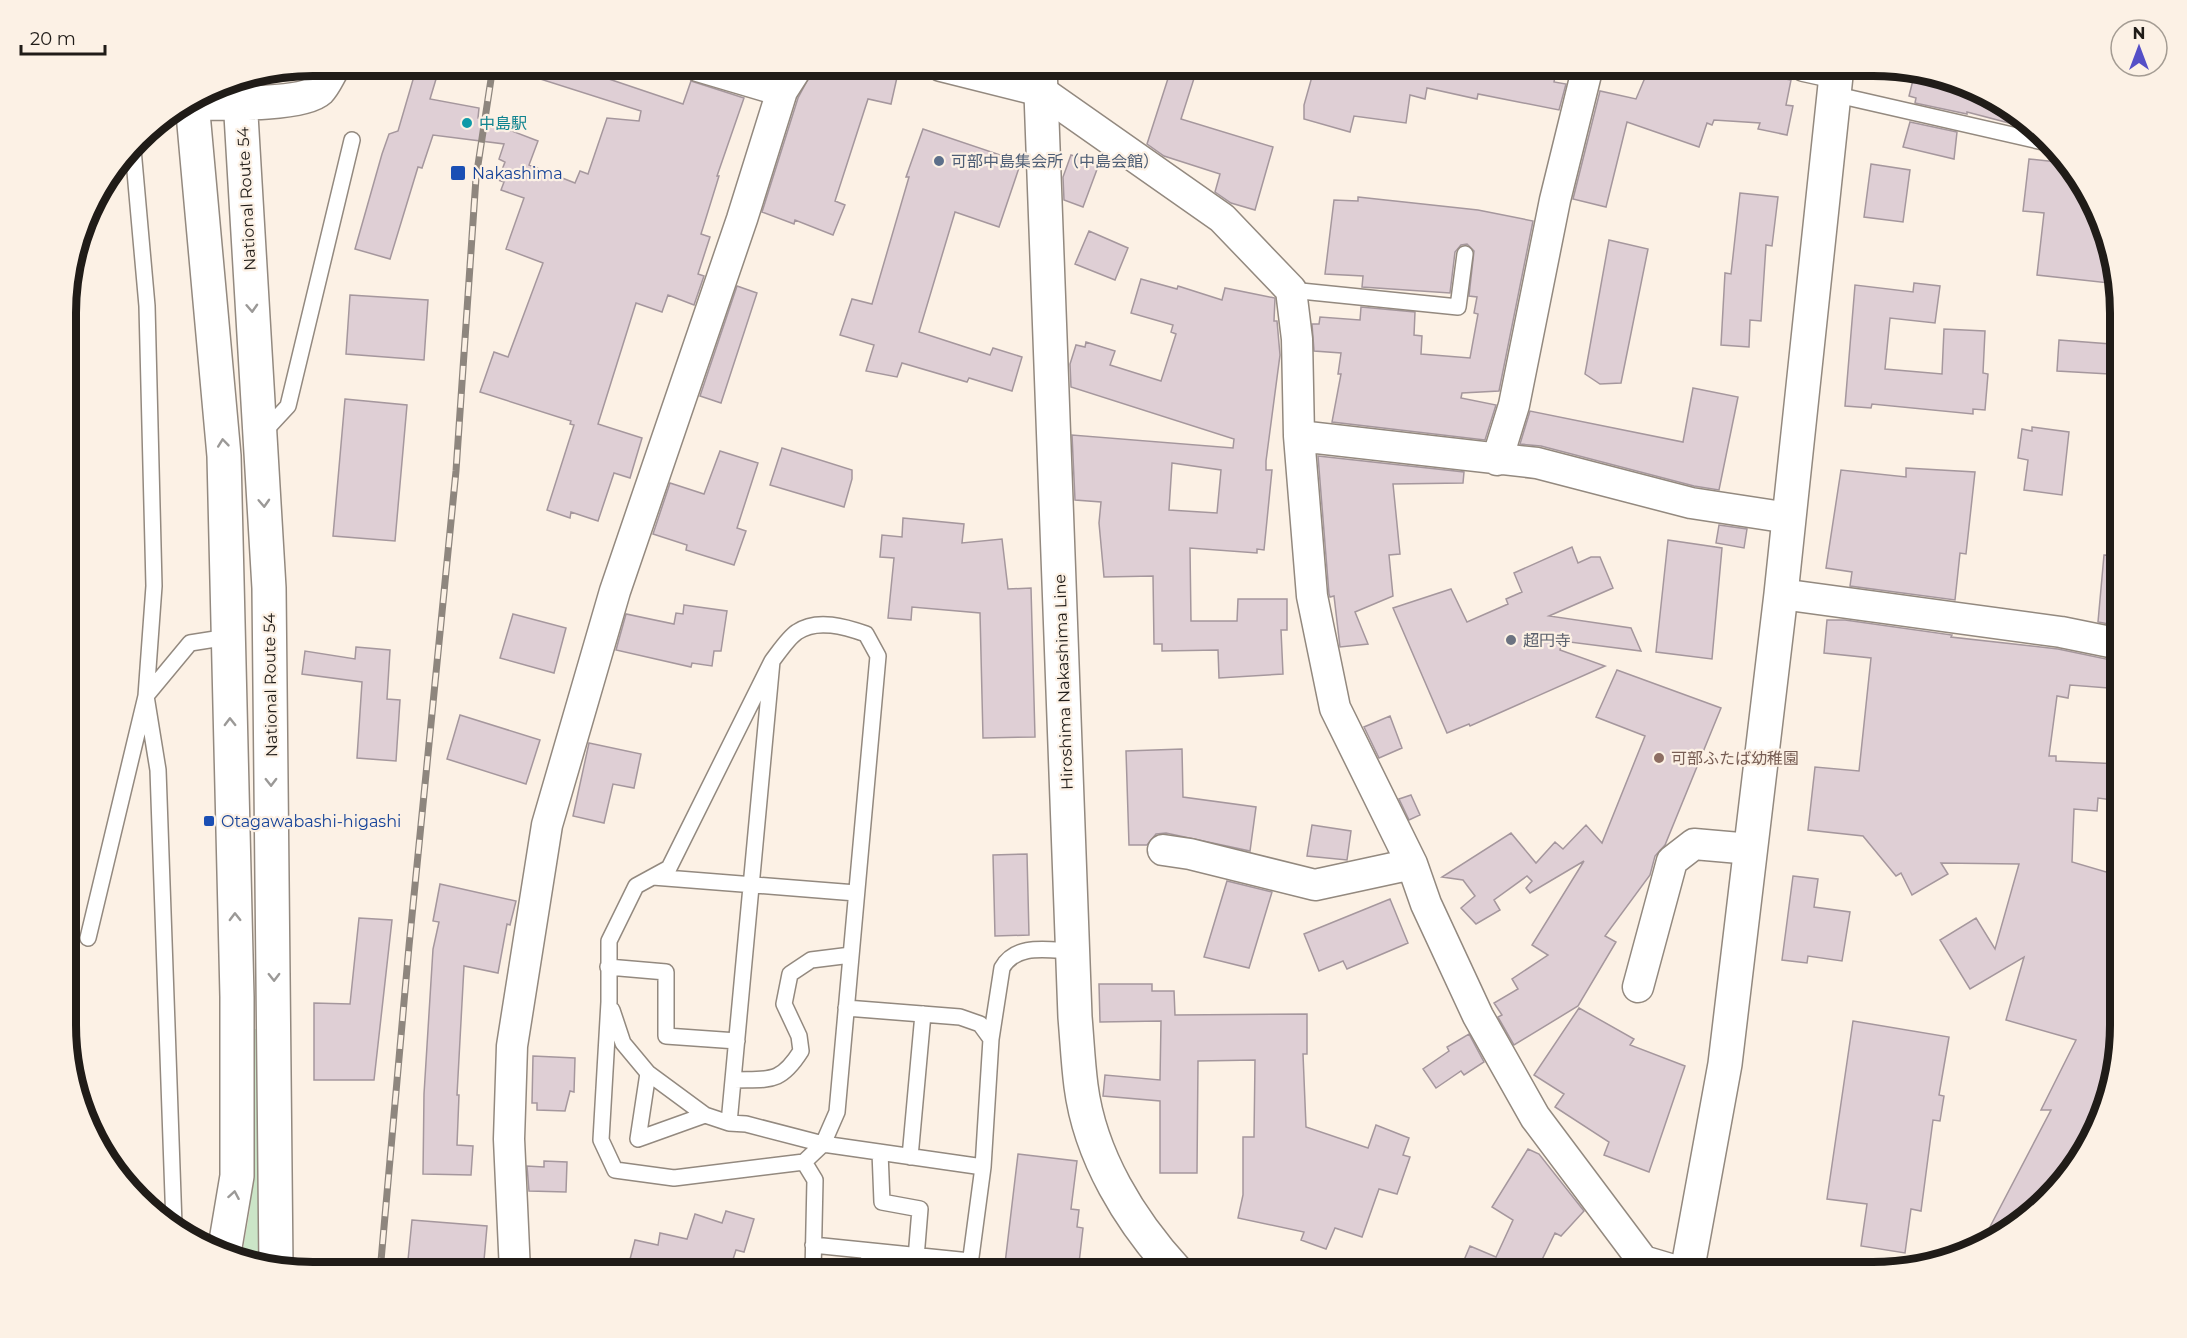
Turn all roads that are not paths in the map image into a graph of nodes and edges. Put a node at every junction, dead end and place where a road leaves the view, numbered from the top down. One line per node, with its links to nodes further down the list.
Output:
1 (328, 76): 9 (main road)
2 (732, 76): 8 (street)
3 (792, 76): 8 (street)
4 (1023, 76): 6 (street)
5 (1586, 76): 19 (street)
6 (1040, 78): 16 (street); 33 (main road, Hiroshima Nakashima Line)
7 (1836, 78): 12 (lane); 20 (main road)
8 (782, 91): 57 (street)
9 (240, 92): 10 (main road); 17 (main road, National Route 54, one-way to 17)
10 (221, 96)
11 (193, 109): 22 (main road, one-way to 11)
12 (2033, 138)
13 (352, 140): 17 (lane)
14 (135, 157): 25 (lane)
15 (1464, 254): 16 (lane)
16 (1291, 290): 18 (street)
17 (260, 436): 55 (main road, National Route 54, one-way to 55)
18 (1299, 436): 19 (street); 28 (street)
19 (1497, 460): 20 (street)
20 (1789, 518): 21 (main road)
21 (1781, 594): 23 (street); 26 (main road)
22 (228, 637): 25 (lane); 52 (main road, one-way to 22)
23 (2110, 642)
24 (772, 661): 29 (lane); 30 (lane); 31 (lane)
25 (146, 696): 32 (lane); 51 (lane)
26 (1751, 849): 36 (street); 64 (main road)
27 (1163, 850): 28 (street)
28 (1412, 864): 63 (street)
29 (653, 877): 30 (lane); 35 (lane)
30 (751, 884): 31 (lane); 41 (lane)
31 (856, 893): 34 (lane)
32 (87, 938)
33 (1073, 951): 40 (lane); 62 (main road, Hiroshima Nakashima Line)
34 (851, 955): 38 (lane); 43 (lane)
35 (608, 967): 37 (lane); 41 (lane)
36 (1638, 987)
37 (609, 1002): 42 (lane); 49 (lane)
38 (846, 1008): 39 (lane); 46 (lane)
39 (923, 1014): 40 (lane); 48 (lane)
40 (992, 1039): 50 (lane)
41 (737, 1041): 43 (lane)
42 (648, 1073): 44 (lane); 44 (lane)
43 (734, 1080): 45 (lane)
44 (705, 1115): 45 (lane)
45 (729, 1123): 46 (lane)
46 (823, 1144): 47 (lane); 49 (lane)
47 (880, 1152): 48 (lane); 56 (lane)
48 (910, 1157): 50 (lane)
49 (804, 1162): 53 (lane)
50 (983, 1167): 61 (lane)
51 (174, 1216)
52 (226, 1244)
53 (813, 1245): 54 (lane); 58 (lane)
54 (869, 1252): 56 (lane); 59 (lane)
55 (276, 1258)
56 (916, 1258): 60 (lane)
57 (515, 1262)
58 (813, 1262)
59 (868, 1262)
60 (940, 1262)
61 (971, 1262)
62 (1168, 1262)
63 (1645, 1262)
64 (1690, 1262)

